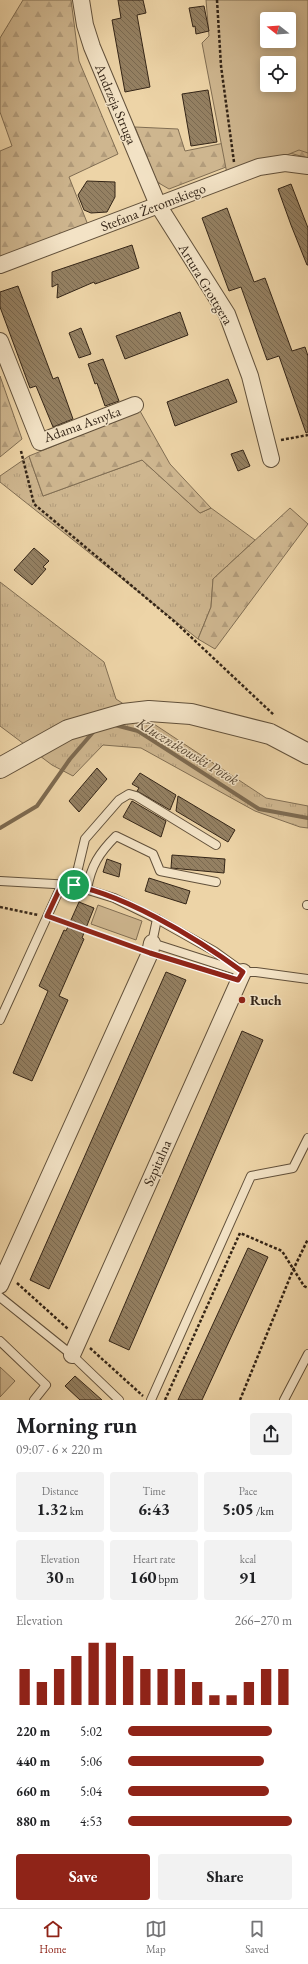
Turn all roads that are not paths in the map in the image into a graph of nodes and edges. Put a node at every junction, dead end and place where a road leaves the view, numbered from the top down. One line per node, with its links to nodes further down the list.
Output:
1 (81, 0): 3 (street, Andrzeja Struga)
2 (308, 166): 3 (street, Stefana Żeromskiego)
3 (158, 205): 4 (street, Stefana Żeromskiego); 7 (street, Artura Grottgera)
4 (0, 265)
5 (0, 341): 6 (street, Adama Asnyka)
6 (135, 405)
7 (271, 459)
8 (308, 754): 9 (street)
9 (0, 768)
10 (216, 846): 14 (lane)
11 (0, 881): 13 (lane)
12 (216, 882): 15 (lane)
13 (62, 884): 14 (lane); 20 (lane)
14 (74, 885): 15 (lane)
15 (87, 889): 16 (lane)
16 (157, 919): 17 (lane); 18 (lane)
17 (151, 948): 18 (lane); 22 (street)
18 (243, 972): 19 (lane); 26 (street, Szpitalna)
19 (308, 979)
20 (0, 1020)
21 (308, 1138): 29 (lane)
22 (0, 1285)
23 (0, 1297): 26 (lane)
24 (0, 1341): 27 (lane)
25 (308, 1354): 30 (lane)
26 (72, 1355): 28 (lane)
27 (34, 1400)
28 (119, 1400)
29 (151, 1400)
30 (284, 1400)

